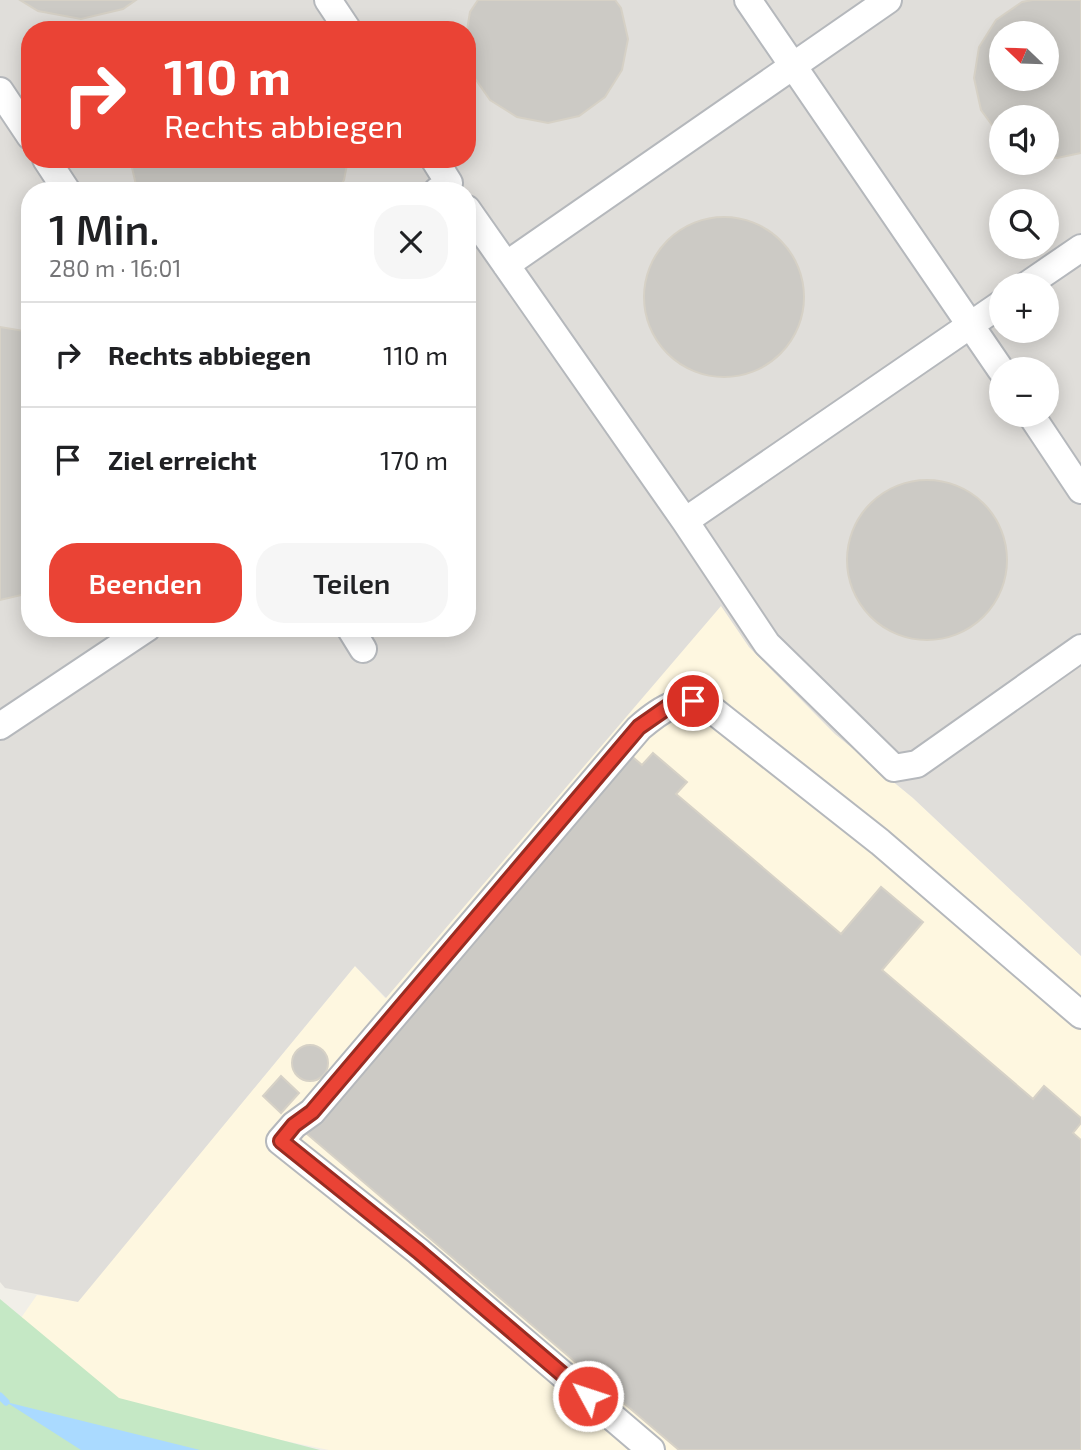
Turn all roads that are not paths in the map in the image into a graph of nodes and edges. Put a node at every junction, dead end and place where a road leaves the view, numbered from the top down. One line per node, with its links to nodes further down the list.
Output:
1 (328, 0): 4 (lane)
2 (748, 0): 5 (lane)
3 (888, 0): 5 (lane)
4 (342, 21)
5 (793, 66): 10 (lane); 13 (lane)
6 (0, 91): 7 (lane)
7 (21, 122)
8 (476, 222): 10 (lane)
9 (1081, 247): 11 (lane)
10 (506, 265): 17 (lane)
11 (1044, 273)
12 (989, 312): 13 (lane)
13 (971, 325): 14 (lane); 17 (lane)
14 (992, 357)
15 (1039, 427): 16 (lane)
16 (1081, 490)
17 (685, 521): 19 (lane)
18 (134, 637): 20 (lane)
19 (1081, 648)
20 (0, 726)
21 (1081, 1015): 22 (lane)
22 (651, 1450)

